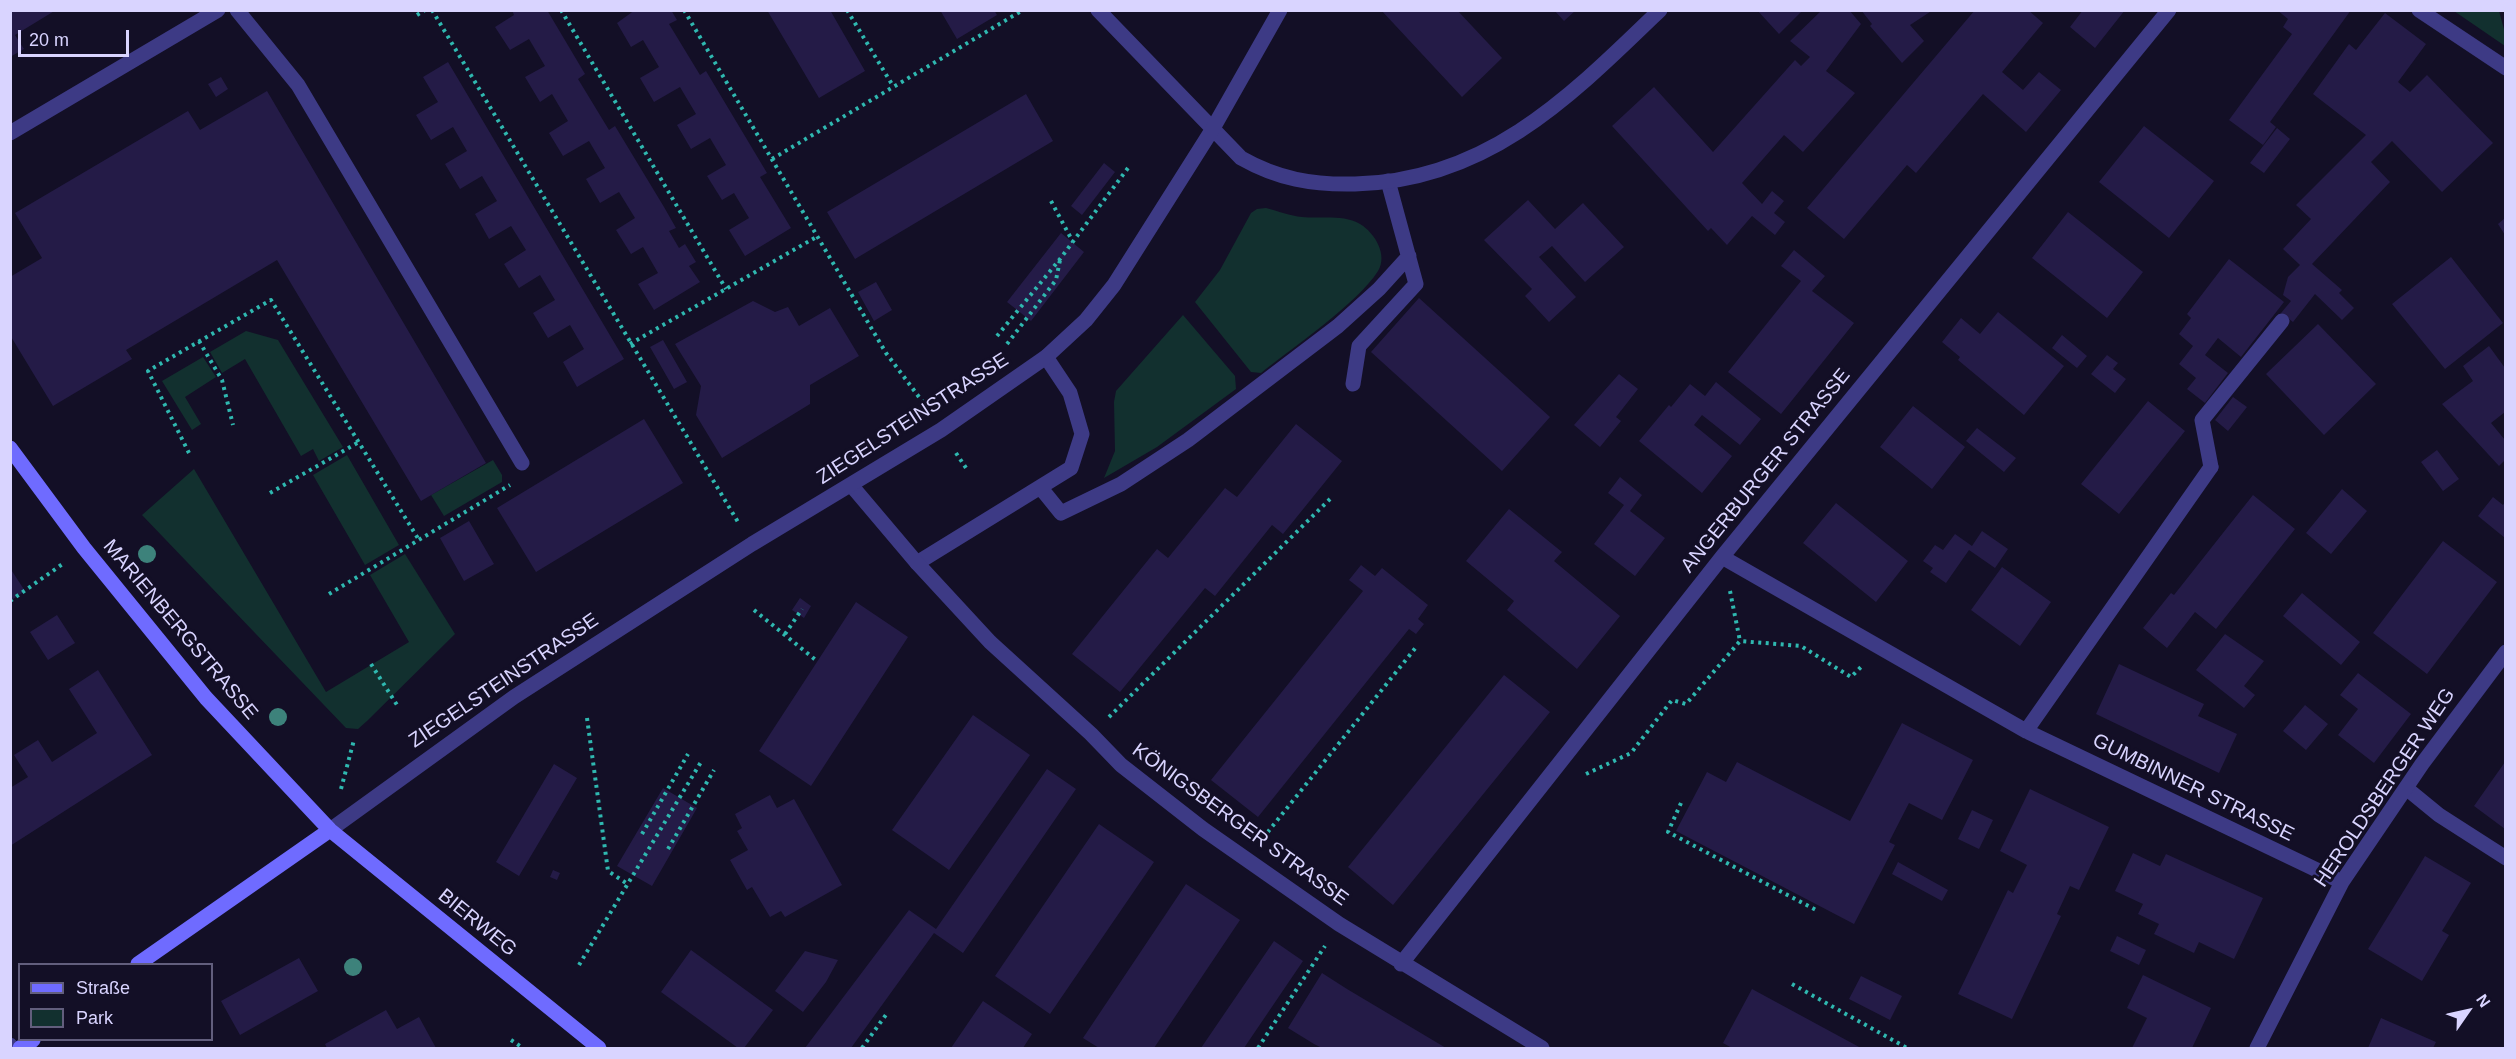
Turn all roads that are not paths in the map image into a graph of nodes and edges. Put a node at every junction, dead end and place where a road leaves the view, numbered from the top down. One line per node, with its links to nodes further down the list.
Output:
1 (218, 10): 10 (street)
2 (237, 10): 17 (street)
3 (1098, 10): 9 (street)
4 (1280, 10): 9 (street, ZIEGELSTEINSTRASSE)
5 (1660, 10): 11 (street)
6 (2169, 10): 20 (street, ANGERBURGER STRASSE)
7 (2419, 10): 8 (street)
8 (2505, 68)
9 (1212, 130): 11 (street); 14 (street, ZIEGELSTEINSTRASSE)
10 (10, 133)
11 (1388, 181): 12 (street)
12 (1408, 256): 15 (street); 19 (street)
13 (2282, 321): 23 (street)
14 (1046, 357): 18 (street, ZIEGELSTEINSTRASSE); 19 (street)
15 (1353, 384)
16 (10, 448): 25 (main road, MARIENBERGSTRASSE)
17 (522, 463)
18 (851, 485): 21 (street, KÖNIGSBERGER STRASSE); 25 (street, ZIEGELSTEINSTRASSE)
19 (1040, 487): 21 (street)
20 (1722, 557): 23 (street, GUMBINNER STRASSE); 29 (street, ANGERBURGER STRASSE)
21 (917, 563): 29 (street, KÖNIGSBERGER STRASSE)
22 (2505, 652): 24 (street, HEROLDSBERGER WEG)
23 (2026, 731): 27 (street, GUMBINNER STRASSE)
24 (2406, 788): 26 (street); 27 (street, HEROLDSBERGER WEG)
25 (330, 830): 28 (main road, ZIEGELSTEINSTRASSE); 30 (main road, BIERWEG)
26 (2505, 858)
27 (2342, 882): 32 (street, HEROLDSBERGER WEG)
28 (139, 963)
29 (1401, 964): 31 (street, KÖNIGSBERGER STRASSE)
30 (599, 1048)
31 (1542, 1048)
32 (2257, 1048)

